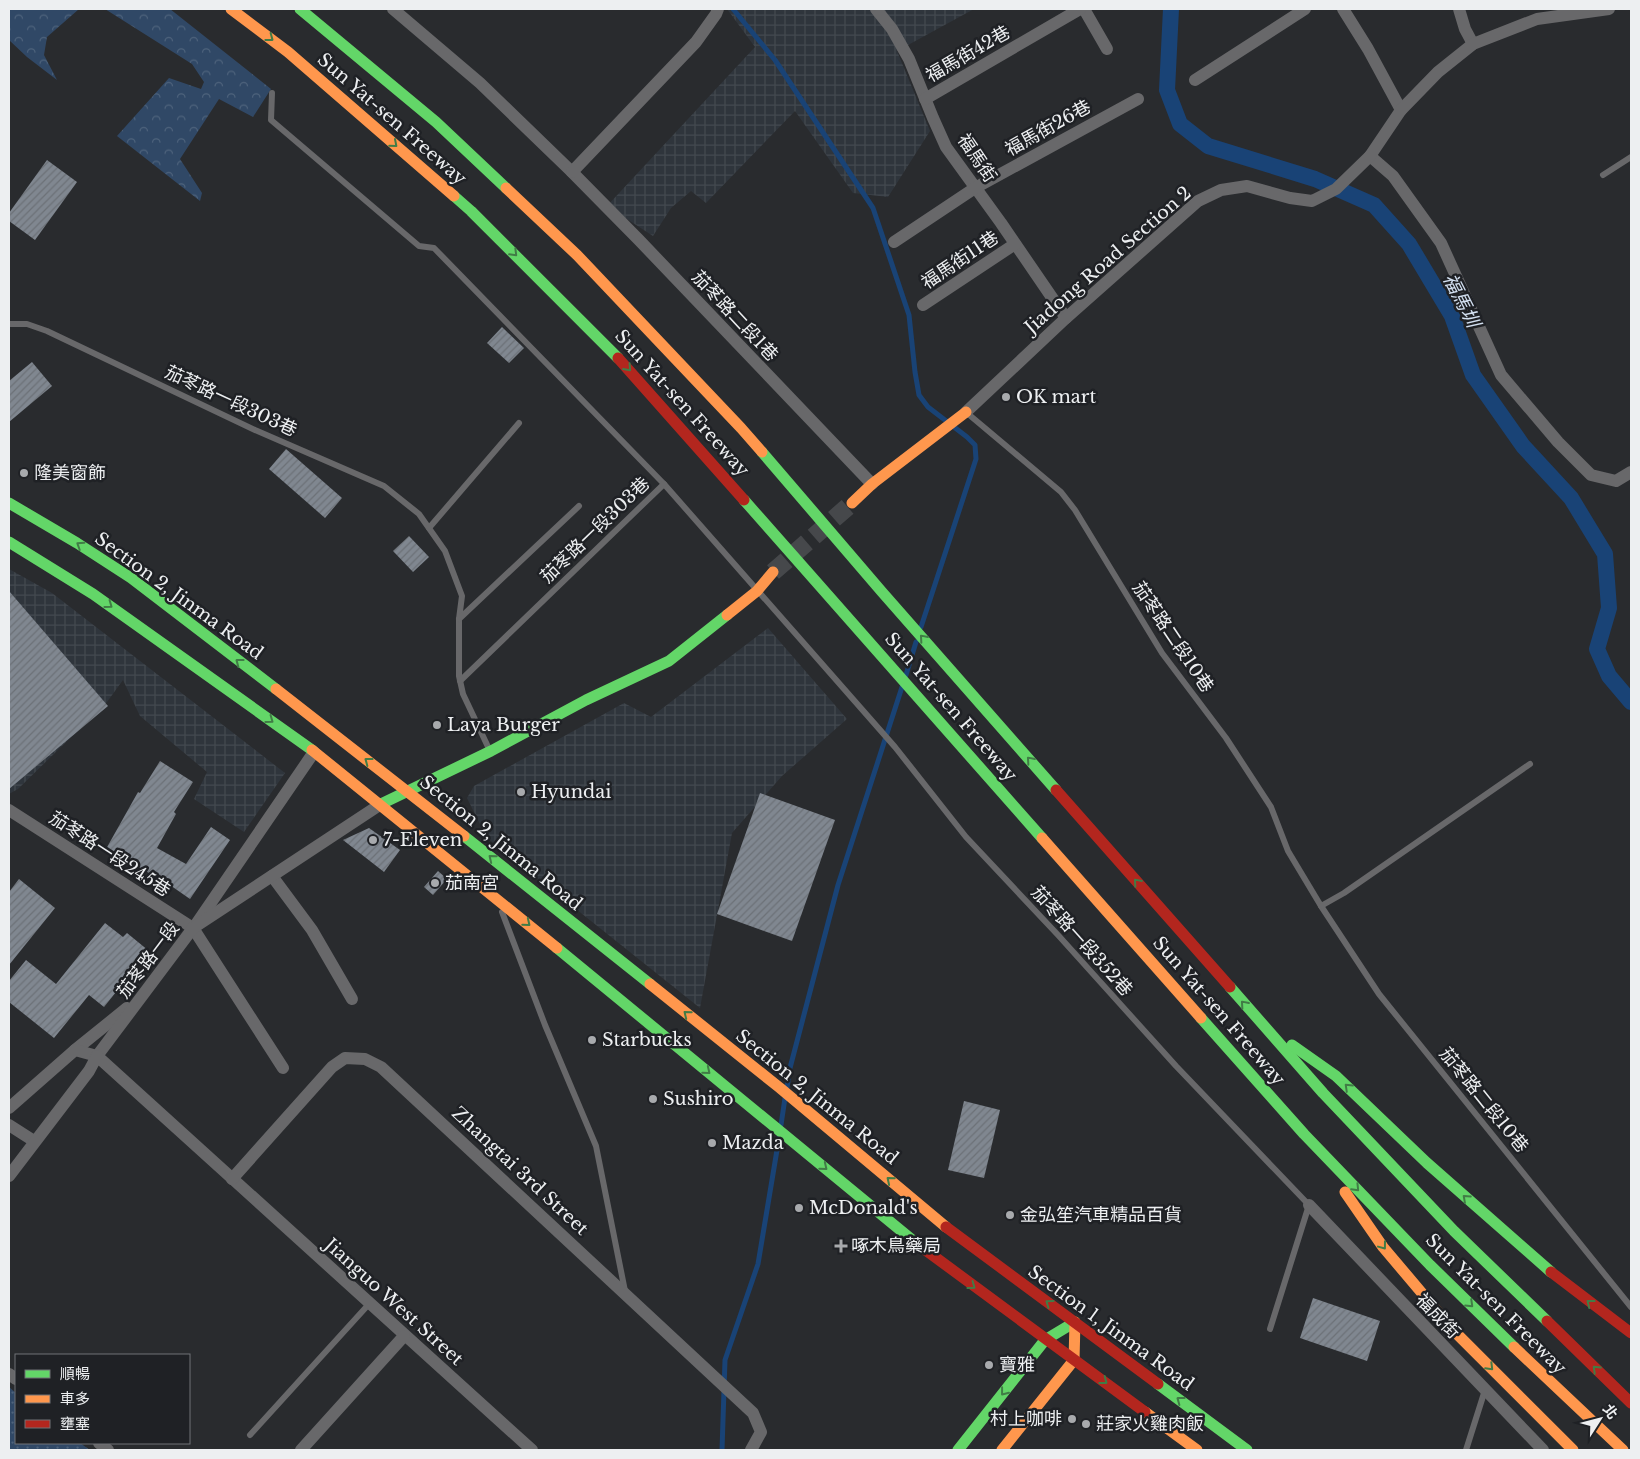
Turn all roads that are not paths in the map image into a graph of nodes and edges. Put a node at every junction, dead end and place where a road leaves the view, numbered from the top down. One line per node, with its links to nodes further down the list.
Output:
1 (231, 9): 60 (main road, Sun Yat-sen Freeway, one-way to 60)
2 (300, 9): 54 (main road, Sun Yat-sen Freeway, one-way to 2)
3 (393, 9): 20 (street, 茄苳路二段1巷)
4 (718, 9): 20 (street)
5 (876, 9): 15 (street, 福馬街)
6 (1082, 9): 12 (street); 15 (street, 福馬街42巷)
7 (1305, 9): 13 (street)
8 (1343, 9): 17 (street)
9 (1459, 9): 11 (street)
10 (1609, 9): 11 (street, Jiadong Road Section 2)
11 (1473, 44): 17 (street, Jiadong Road Section 2)
12 (1108, 50)
13 (1196, 80)
14 (272, 93): 31 (lane, 茄苳路一段352巷)
15 (925, 99): 22 (street, 福馬街)
16 (1138, 99): 22 (street, 福馬街26巷)
17 (1400, 110): 19 (street, Jiadong Road Section 2)
18 (1631, 157): 21 (lane)
19 (1366, 160): 26 (street, Jiadong Road Section 2); 30 (street)
20 (572, 172): 32 (street, 茄苳路二段1巷)
21 (1603, 175)
22 (975, 188): 23 (street, 福馬街26巷); 24 (street, 福馬街)
23 (894, 242)
24 (1015, 244): 25 (street, 福馬街11巷); 26 (street, 福馬街)
25 (923, 305)
26 (1066, 318): 28 (street, Jiadong Road Section 2)
27 (9, 324): 36 (lane, 茄苳路一段303巷)
28 (961, 415): 32 (main road, Jiadong Road Section 2); 50 (lane, 茄苳路二段10巷)
29 (519, 423): 36 (lane)
30 (1631, 472)
31 (664, 484): 39 (lane, 茄苳路一段352巷); 41 (lane, 茄苳路一段303巷)
32 (872, 484): 34 (main road, Jiadong Road Section 2)
33 (9, 503): 45 (main road, Section 2, Jinma Road, one-way to 33)
34 (852, 503)
35 (579, 506): 40 (lane)
36 (429, 528): 40 (lane, 茄苳路一段303巷)
37 (9, 542): 43 (main road, one-way to 43)
38 (773, 572): 39 (main road, 茄苳路一段)
39 (757, 591): 42 (main road, 茄苳路一段); 64 (lane, 茄苳路一段352巷)
40 (459, 619): 41 (lane, 茄苳路一段303巷)
41 (460, 681): 42 (lane, 茄苳路一段303巷)
42 (490, 751): 45 (main road, 茄苳路一段)
43 (314, 752): 46 (main road); 51 (street)
44 (1530, 764): 50 (lane)
45 (407, 790): 46 (main road, 茄苳路一段); 65 (main road, Section 2, Jinma Road, one-way to 45)
46 (381, 804): 48 (street, 茄苳路一段); 49 (main road)
47 (9, 810): 51 (street, 茄苳路一段245巷)
48 (272, 876): 51 (street, 茄苳路一段); 53 (street)
49 (497, 899): 66 (lane); 73 (main road, one-way to 73)
50 (1321, 906): 68 (lane, 茄苳路二段10巷)
51 (193, 928): 52 (street, 茄苳路一段); 57 (street)
52 (144, 996): 55 (street); 56 (street, 茄苳路一段)
53 (352, 999)
54 (1261, 1022): 71 (main road, one-way to 54); 76 (main road, Sun Yat-sen Freeway, one-way to 54)
55 (74, 1050): 56 (street); 58 (street)
56 (97, 1056): 61 (street, 茄苳路一段); 63 (street, Jianguo West Street)
57 (283, 1068)
58 (9, 1108)
59 (9, 1125): 61 (street)
60 (1304, 1134): 87 (main road, one-way to 87); 88 (main road, Sun Yat-sen Freeway, one-way to 88)
61 (34, 1141): 62 (street, 茄苳路一段)
62 (9, 1176)
63 (232, 1179): 66 (street, Zhangtai 3rd Street); 67 (street, Jianguo West Street)
64 (1309, 1205): 70 (lane); 75 (street, 福成街)
65 (955, 1234): 69 (main road, Section 1, Jinma Road, one-way to 65)
66 (626, 1293): 80 (street, Zhangtai 3rd Street)
67 (369, 1304): 72 (street, Jianguo West Street); 77 (lane)
68 (1631, 1307)
69 (1075, 1322): 73 (main road); 74 (main road); 84 (main road, Section 1, Jinma Road, one-way to 69)
70 (1270, 1330)
71 (1630, 1333)
72 (404, 1336): 78 (street); 79 (street, Jianguo West Street)
73 (1045, 1340): 74 (main road); 81 (main road, one-way to 81)
74 (1074, 1360): 82 (main road); 83 (main road, one-way to 83)
75 (1485, 1390): 85 (lane); 86 (street, 福成街)
76 (1631, 1403)
77 (250, 1435)
78 (301, 1450)
79 (532, 1450)
80 (751, 1450)
81 (958, 1450)
82 (1002, 1450)
83 (1197, 1450)
84 (1247, 1450)
85 (1466, 1450)
86 (1543, 1450)
87 (1573, 1450)
88 (1623, 1450)

